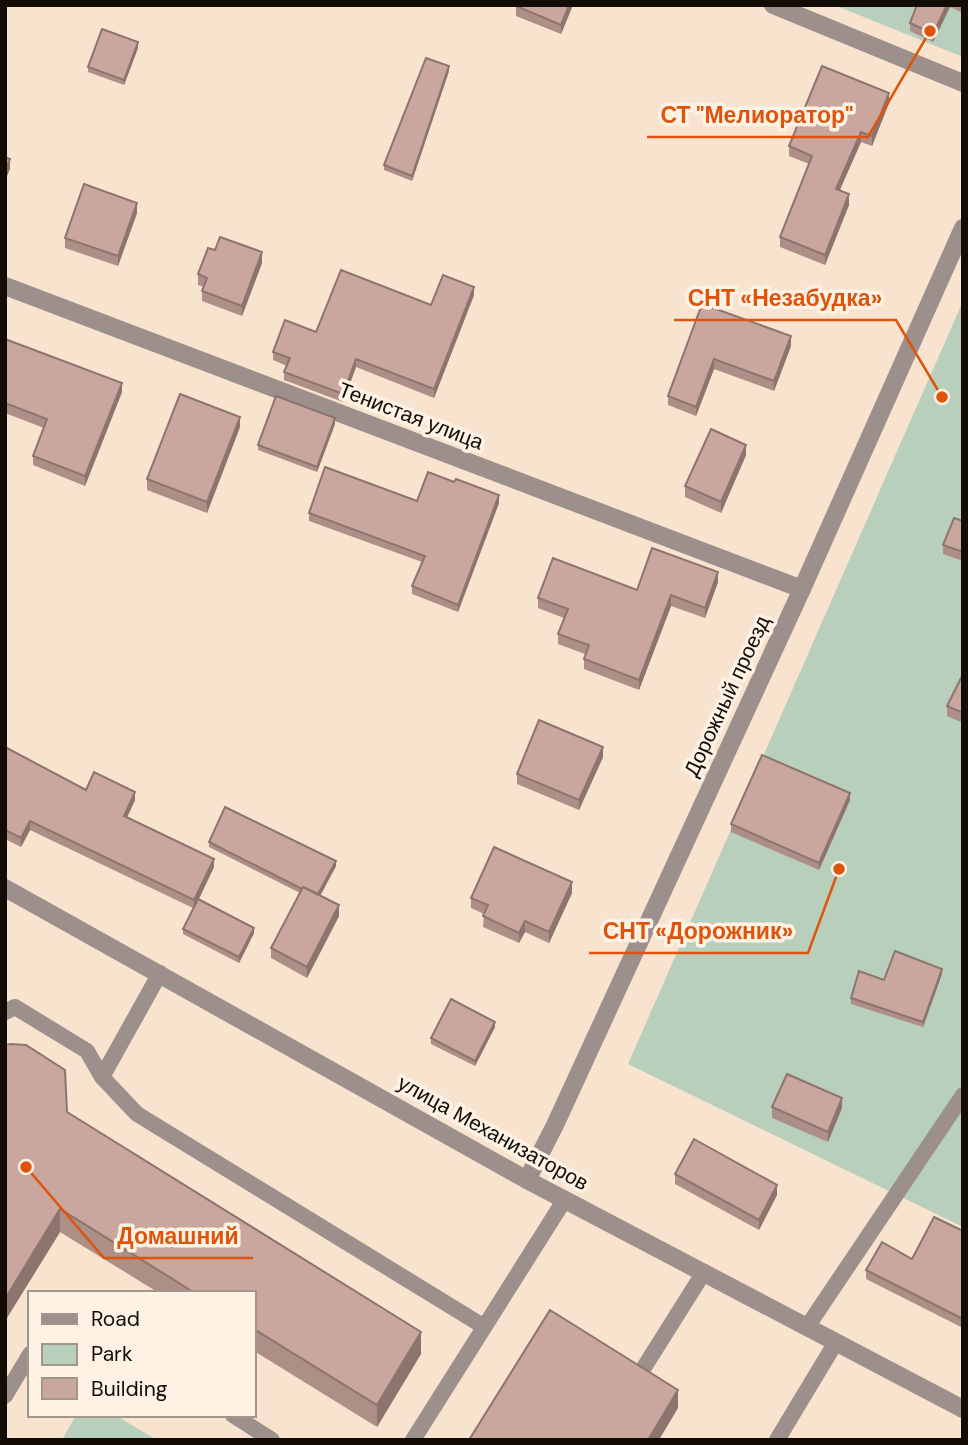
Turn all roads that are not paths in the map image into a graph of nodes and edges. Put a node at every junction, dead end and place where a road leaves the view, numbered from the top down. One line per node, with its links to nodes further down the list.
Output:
1 (773, 5): 2 (street)
2 (963, 83)
3 (963, 229): 5 (street, Дорожный проезд)
4 (5, 286): 5 (street, Тенистая улица)
5 (802, 589): 11 (street, Дорожный проезд)
6 (5, 888): 7 (street, улица Механизаторов)
7 (160, 973): 9 (lane); 11 (street, улица Механизаторов)
8 (5, 1012): 9 (lane)
9 (102, 1077): 14 (lane)
10 (963, 1095): 15 (lane)
11 (527, 1180): 12 (street, улица Механизаторов)
12 (565, 1199): 13 (street, улица Механизаторов); 14 (lane)
13 (704, 1272): 15 (street, улица Механизаторов); 18 (lane)
14 (483, 1326): 23 (lane)
15 (807, 1326): 16 (street, улица Механизаторов)
16 (836, 1342): 20 (street, улица Механизаторов); 24 (lane)
17 (28, 1357): 19 (lane)
18 (643, 1369)
19 (5, 1396)
20 (963, 1409)
21 (236, 1417): 22 (lane)
22 (272, 1440)
23 (413, 1440)
24 (777, 1440)

